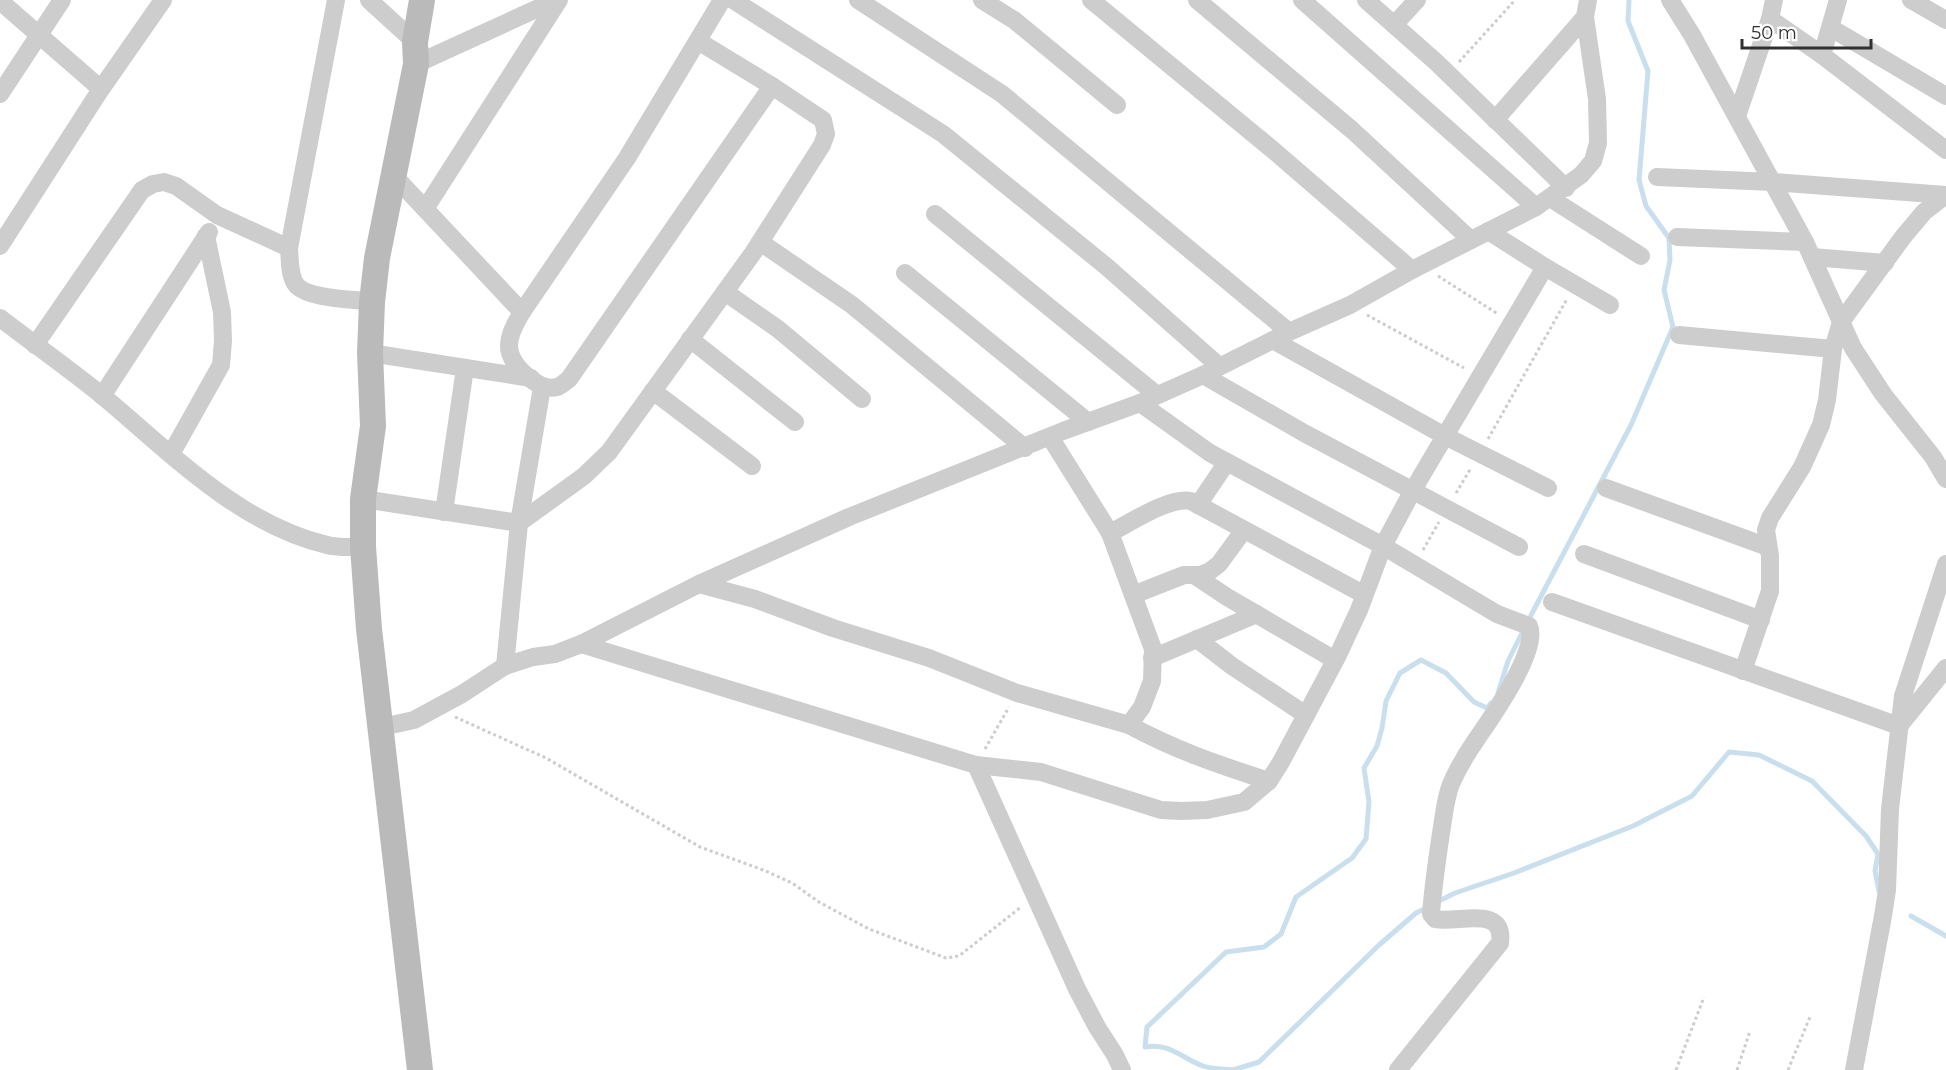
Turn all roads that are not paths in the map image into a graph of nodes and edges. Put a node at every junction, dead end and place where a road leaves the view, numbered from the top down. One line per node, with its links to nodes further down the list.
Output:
1 (62, 0): 26 (street)
2 (163, 0): 31 (street)
3 (336, 0): 53 (street)
4 (369, 0): 28 (street)
5 (422, 0): 28 (street)
6 (557, 0): 28 (street); 44 (street)
7 (722, 0): 27 (street)
8 (733, 0): 73 (street)
9 (858, 0): 67 (street)
10 (982, 0): 34 (street)
11 (1091, 0): 58 (street)
12 (1197, 0): 50 (street)
13 (1302, 0): 43 (street)
14 (1366, 0): 24 (street)
15 (1417, 0): 24 (street)
16 (1671, 0): 35 (street)
17 (1774, 0): 22 (street)
18 (1838, 0): 25 (street)
19 (1911, 0): 23 (street)
20 (0, 2): 26 (street)
21 (1587, 9): 36 (street); 41 (street)
22 (1770, 19): 29 (street); 35 (street)
23 (1946, 20)
24 (1394, 25): 36 (street)
25 (1831, 28): 29 (street); 33 (street)
26 (39, 35): 31 (street); 32 (street)
27 (698, 41): 30 (street); 63 (street)
28 (416, 53): 38 (street)
29 (1822, 55): 37 (street)
30 (772, 86): 51 (street); 74 (street)
31 (101, 89): 52 (street)
32 (0, 94)
33 (1946, 96)
34 (1117, 105)
35 (1737, 116): 40 (street)
36 (1495, 120): 41 (street)
37 (1946, 150)
38 (395, 177): 44 (street); 61 (street)
39 (1657, 177): 40 (street)
40 (1773, 182): 42 (street); 54 (street)
41 (1566, 188): 43 (street)
42 (1946, 195): 56 (street)
43 (1543, 202): 47 (street); 55 (street)
44 (424, 209): 63 (street)
45 (935, 214): 78 (street)
46 (217, 215): 48 (street); 53 (street); 69 (street)
47 (1488, 231): 50 (street); 57 (street)
48 (206, 236): 76 (street); 84 (street)
49 (1677, 237): 54 (street)
50 (1471, 240): 58 (street)
51 (760, 242): 60 (street); 83 (street)
52 (0, 246)
53 (289, 248): 61 (street)
54 (1808, 249): 56 (street); 65 (street)
55 (1641, 256)
56 (1885, 263): 65 (street)
57 (1545, 267): 62 (street); 81 (street)
58 (1416, 268): 67 (street)
59 (906, 273): 80 (street)
60 (724, 292): 68 (street); 77 (street)
61 (372, 302): 71 (street)
62 (1610, 305)
63 (522, 312): 74 (street)
64 (0, 318): 69 (street)
65 (1841, 322): 70 (street); 87 (street)
66 (1679, 335): 70 (street)
67 (1281, 336): 73 (street); 81 (street)
68 (690, 339): 75 (street); 79 (street)
69 (35, 345): 76 (street)
70 (1833, 349): 100 (street)
71 (370, 353): 72 (street); 91 (street)
72 (465, 368): 74 (street); 93 (street)
73 (1211, 370): 78 (street); 90 (street)
74 (536, 382): 94 (street)
75 (652, 391): 86 (street); 94 (street)
76 (102, 396): 84 (street)
77 (862, 399)
78 (1148, 399): 80 (street); 85 (street)
79 (795, 422)
80 (1089, 422): 82 (street)
81 (1445, 436): 88 (street); 90 (street)
82 (1050, 437): 83 (street); 96 (street)
83 (1025, 448): 104 (street)
84 (171, 454): 98 (street)
85 (1227, 462): 92 (street); 97 (street)
86 (752, 466)
87 (1946, 479)
88 (1548, 488)
89 (1606, 488): 100 (street)
90 (1413, 490): 97 (street); 99 (street)
91 (363, 499): 93 (street); 98 (street)
92 (1198, 505): 95 (street); 96 (street)
93 (444, 512): 94 (street)
94 (519, 523): 114 (street)
95 (1244, 530): 103 (street); 105 (street)
96 (1110, 533): 106 (street)
97 (1383, 546): 105 (street); 125 (street)
98 (363, 547): 120 (street)
99 (1519, 547)
100 (1768, 547): 109 (street)
101 (1584, 554): 109 (street)
102 (1946, 564): 119 (street)
103 (1194, 575): 106 (street); 108 (street)
104 (699, 584): 111 (street); 118 (street)
105 (1363, 594): 113 (street)
106 (1133, 595): 112 (street)
107 (1552, 602): 116 (street)
108 (1257, 614): 110 (street); 113 (street)
109 (1761, 620): 116 (street)
110 (1197, 639): 112 (street); 117 (street)
111 (581, 644): 114 (street); 121 (street)
112 (1152, 658): 118 (street)
113 (1335, 660): 117 (street)
114 (505, 666): 120 (street)
115 (1946, 668): 119 (street)
116 (1743, 671): 119 (street)
117 (1306, 715): 122 (street)
118 (1129, 725): 122 (street)
119 (1899, 726): 126 (street)
120 (382, 727): 124 (street)
121 (975, 765): 122 (street); 123 (street)
122 (1269, 781)
123 (1121, 1068)
124 (420, 1070)
125 (1398, 1070)
126 (1854, 1070)

